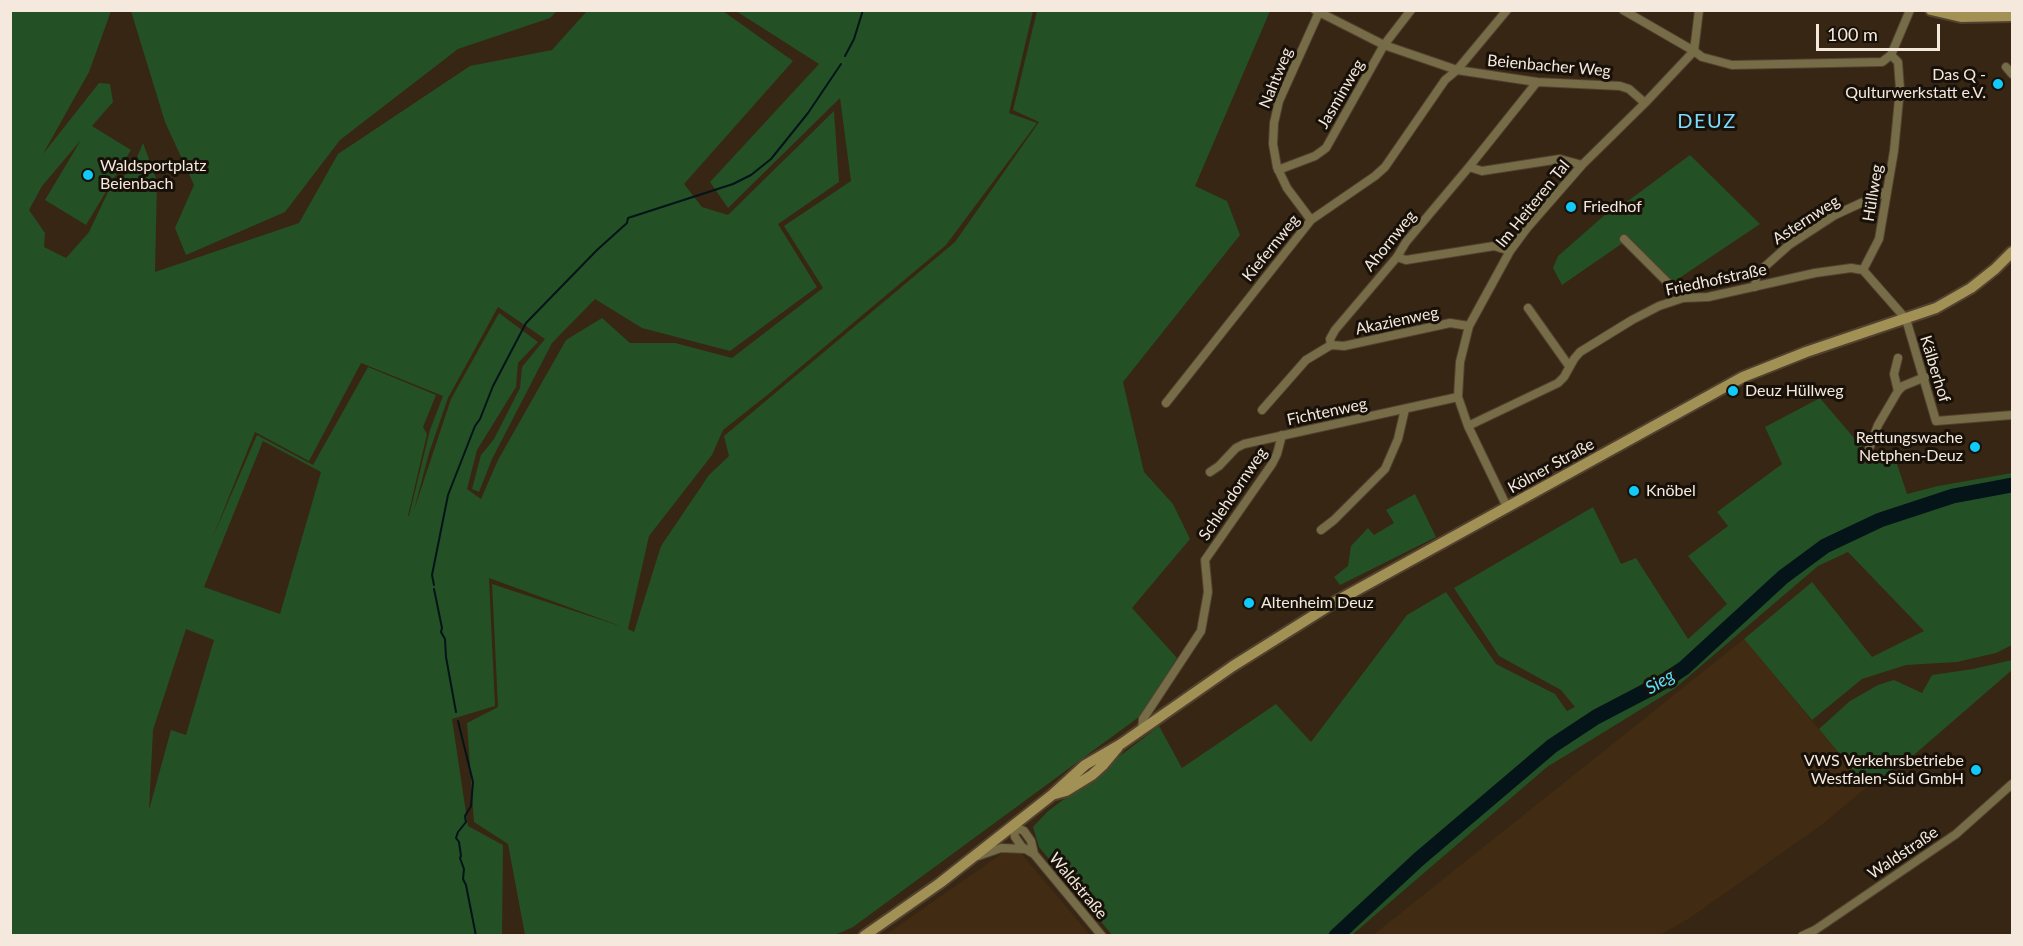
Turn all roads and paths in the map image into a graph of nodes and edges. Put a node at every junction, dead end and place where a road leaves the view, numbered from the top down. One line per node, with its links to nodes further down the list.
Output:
1 (1412, 10): 9 (street, Jasminweg)
2 (1507, 10): 13 (street, Kiefernweg)
3 (1623, 10): 10 (street)
4 (1700, 10): 10 (street)
5 (1910, 10): 11 (street)
6 (1930, 10): 8 (main road)
7 (1318, 11): 9 (street, Beienbacher Weg); 19 (street, Nahtweg)
8 (2013, 16)
9 (1384, 45): 13 (street, Beienbacher Weg); 19 (street, Jasminweg)
10 (1694, 51): 11 (street); 16 (street)
11 (1891, 55): 20 (street, Hüllweg)
12 (2006, 67): 14 (street)
13 (1457, 70): 15 (street, Beienbacher Weg); 21 (street, Kiefernweg)
14 (2013, 74)
15 (1537, 82): 16 (street, Beienbacher Weg); 18 (street, Ahornweg)
16 (1645, 103): 17 (street, Im Heiteren Tal)
17 (1582, 165): 18 (street); 23 (street, Im Heiteren Tal)
18 (1469, 167): 25 (street, Ahornweg)
19 (1278, 170): 21 (street, Nahtweg)
20 (1887, 191): 26 (street, Hüllweg); 27 (street, Asternweg)
21 (1311, 220): 38 (street, Kiefernweg)
22 (1624, 239): 28 (street)
23 (1510, 251): 25 (street); 31 (street, Im Heiteren Tal)
24 (2013, 252): 30 (main road, Kölner Straße)
25 (1396, 257): 32 (street, Ahornweg)
26 (1863, 270): 27 (street, Friedhofstraße); 30 (street)
27 (1755, 287): 28 (street, Friedhofstraße)
28 (1683, 298): 34 (street, Friedhofstraße)
29 (1528, 308): 34 (street)
30 (1906, 320): 35 (street, Kälberhof); 46 (main road, Kölner Straße)
31 (1469, 326): 32 (street, Akazienweg); 37 (street, Im Heiteren Tal)
32 (1331, 345): 40 (street)
33 (1898, 358): 36 (street)
34 (1569, 366): 42 (street, Friedhofstraße)
35 (1924, 377): 36 (street); 41 (street, Kälberhof)
36 (1898, 391): 44 (street)
37 (1458, 397): 39 (street, Fichtenweg); 42 (street, Im Heiteren Tal)
38 (1166, 404)
39 (1406, 409): 43 (street, Fichtenweg); 47 (street)
40 (1262, 410)
41 (2013, 415)
42 (1468, 426): 46 (street, Im Heiteren Tal)
43 (1282, 435): 45 (street, Fichtenweg); 48 (street, Schlehdornweg)
44 (1869, 449)
45 (1210, 472)
46 (1507, 507): 48 (main road, Kölner Straße)
47 (1321, 530)
48 (1142, 729): 50 (main road, Kölner Straße)
49 (2013, 784): 56 (street, Waldstraße)
50 (1013, 826): 51 (street, Waldstraße); 52 (street, Waldstraße); 53 (main road, Kölner Straße)
51 (1025, 849): 52 (street, Waldstraße); 53 (street, Waldstraße)
52 (1034, 854): 55 (street, Waldstraße)
53 (971, 858): 54 (main road, Kölner Straße)
54 (864, 936)
55 (1102, 936)
56 (1802, 936)

